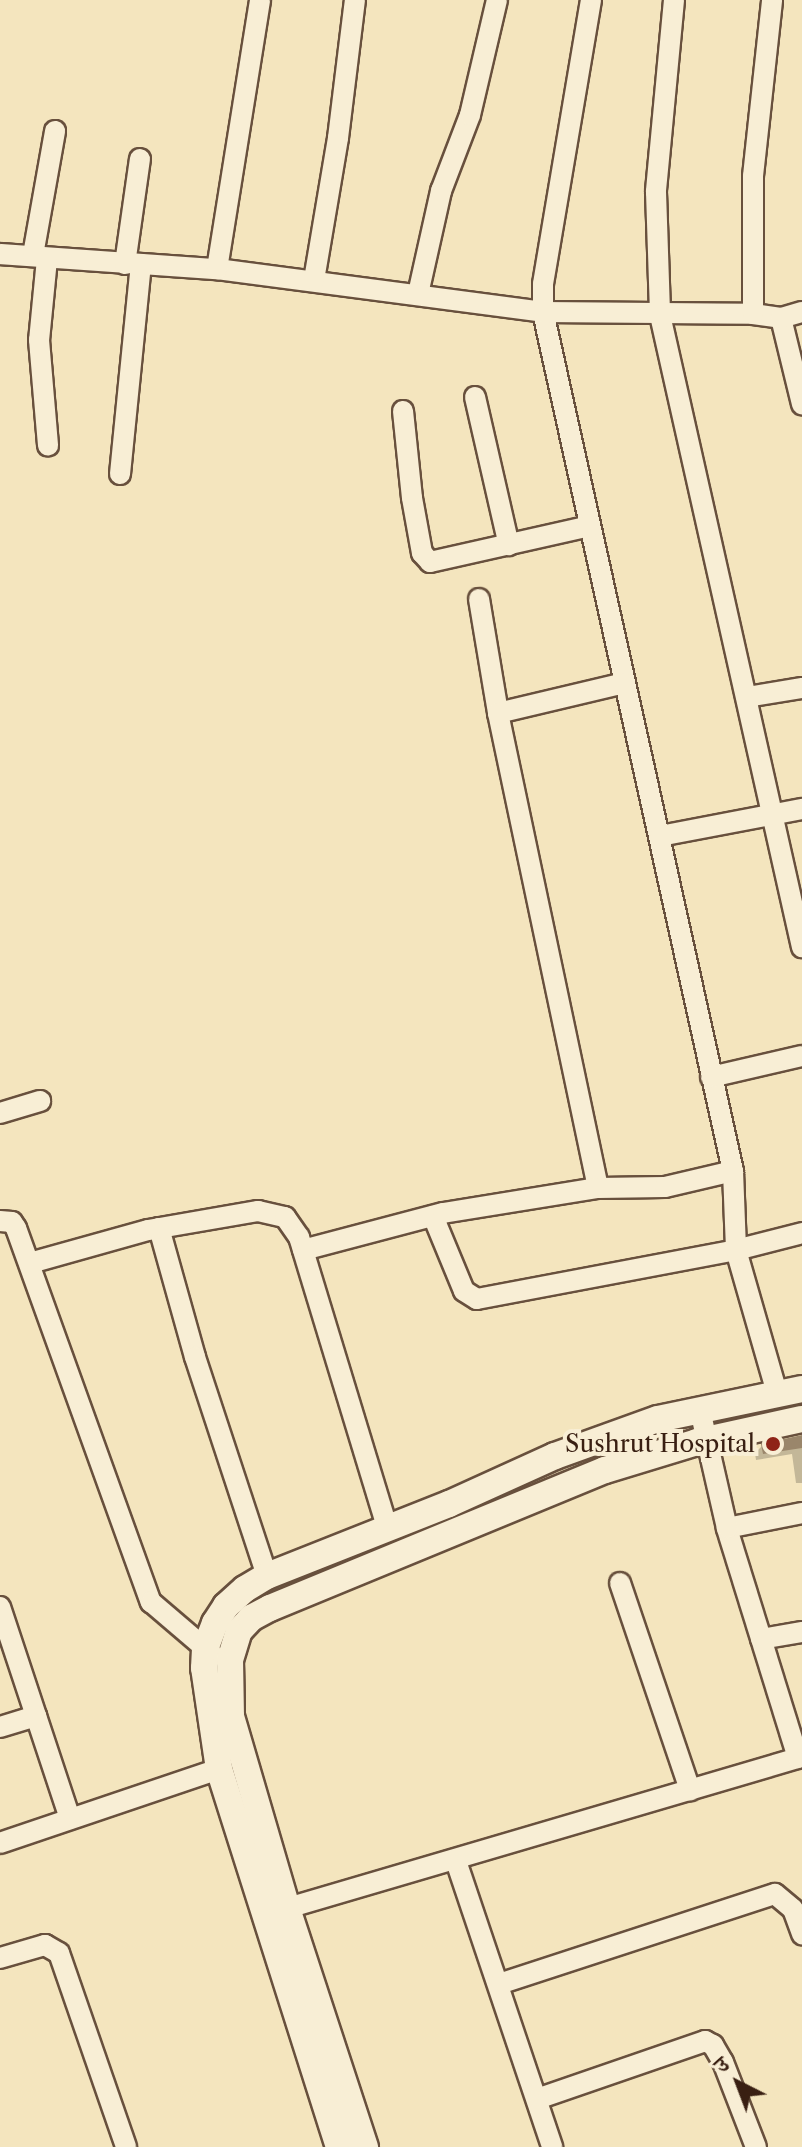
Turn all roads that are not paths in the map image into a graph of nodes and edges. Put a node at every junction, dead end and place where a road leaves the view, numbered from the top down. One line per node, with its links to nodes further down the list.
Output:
1 (260, 0): 12 (street)
2 (355, 0): 13 (street)
3 (497, 0): 14 (street)
4 (591, 0): 15 (street)
5 (674, 0): 18 (street)
6 (772, 0): 17 (street)
7 (55, 131): 10 (street)
8 (140, 159): 11 (street)
9 (0, 254): 10 (street)
10 (40, 257): 11 (street); 23 (street)
11 (133, 264): 12 (street); 24 (street)
12 (217, 269): 13 (street)
13 (314, 280): 14 (street)
14 (418, 294): 15 (street)
15 (543, 312): 18 (street); 25 (street)
16 (802, 312): 19 (street)
17 (753, 314): 18 (street); 19 (street)
18 (660, 315): 30 (street)
19 (781, 318): 21 (street)
20 (475, 397): 26 (street)
21 (802, 404)
22 (403, 411): 26 (street)
23 (48, 446)
24 (120, 474)
25 (590, 526): 26 (street); 28 (street)
26 (509, 545)
27 (479, 599): 31 (street)
28 (625, 683): 31 (street); 34 (street)
29 (802, 688): 30 (street)
30 (747, 697): 33 (street)
31 (498, 713): 41 (street)
32 (802, 809): 33 (street)
33 (775, 814): 34 (street); 35 (street)
34 (660, 836): 37 (street)
35 (801, 938)
36 (802, 1056): 37 (street)
37 (711, 1077): 40 (street)
38 (40, 1101): 39 (street)
39 (0, 1113)
40 (733, 1171): 41 (street); 47 (street)
41 (598, 1188): 42 (street)
42 (433, 1216): 46 (street); 47 (street)
43 (1, 1217): 48 (street)
44 (159, 1228): 46 (street); 48 (street); 56 (street)
45 (802, 1233): 47 (street)
46 (303, 1250): 54 (street)
47 (736, 1250): 49 (street)
48 (30, 1263): 61 (street)
49 (790, 1391): 50 (street)
50 (700, 1410): 52 (street); 54 (street)
51 (802, 1419): 52 (street)
52 (707, 1439): 55 (street); 62 (street)
53 (802, 1513): 55 (street)
54 (387, 1526): 56 (street)
55 (727, 1528): 60 (street)
56 (267, 1576): 61 (street)
57 (620, 1583): 67 (street)
58 (0, 1607): 63 (street)
59 (802, 1632): 60 (street)
60 (761, 1639): 65 (street)
61 (205, 1649): 62 (street); 66 (street)
62 (229, 1667): 71 (street)
63 (36, 1716): 64 (street); 68 (street)
64 (0, 1727)
65 (800, 1757): 67 (street)
66 (219, 1769): 68 (street); 71 (street)
67 (690, 1790): 70 (street)
68 (70, 1819): 69 (street)
69 (0, 1843)
70 (456, 1861): 71 (street); 74 (street)
71 (276, 1911): 77 (street); 78 (street)
72 (802, 1934): 74 (street)
73 (0, 1958): 76 (street)
74 (499, 1984): 75 (street)
75 (537, 2099): 79 (street); 80 (street)
76 (126, 2147)
77 (339, 2147)
78 (365, 2147)
79 (552, 2147)
80 (756, 2147)

